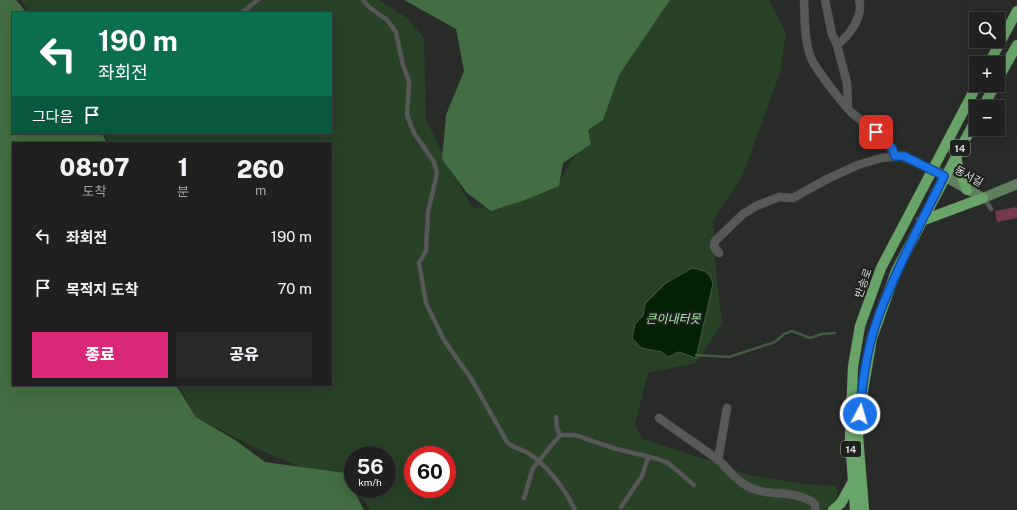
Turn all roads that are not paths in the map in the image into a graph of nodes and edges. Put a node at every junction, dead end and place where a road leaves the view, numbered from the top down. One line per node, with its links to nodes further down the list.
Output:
1 (258, 0): 7 (lane)
2 (362, 0): 32 (lane)
3 (804, 0): 13 (street)
4 (825, 0): 8 (street)
5 (859, 0): 8 (street)
6 (1017, 11): 10 (main road)
7 (241, 12)
8 (837, 44): 13 (street)
9 (1017, 45): 11 (main road)
10 (993, 56)
11 (1005, 66)
12 (973, 92): 17 (main road, 반송로 / 14)
13 (848, 108): 15 (street)
14 (969, 132): 16 (main road, 14)
15 (895, 156): 17 (street); 26 (street)
16 (956, 156): 18 (main road, 14); 20 (main road)
17 (932, 169): 18 (street, 동서길); 22 (main road, 반송로 / 14)
18 (944, 176): 20 (street, 동서길); 24 (main road, 14)
19 (1017, 184): 21 (street, 동서길)
20 (967, 190): 21 (street, 동서길)
21 (984, 198): 23 (lane); 24 (main road)
22 (912, 208): 25 (main road); 34 (main road, 반송로 / 14)
23 (992, 209)
24 (922, 221): 25 (main road, 14)
25 (912, 240): 42 (main road, 14)
26 (719, 253)
27 (727, 408): 33 (street)
28 (556, 417): 30 (lane)
29 (659, 418): 33 (street)
30 (560, 435): 31 (lane); 32 (lane)
31 (648, 458): 35 (lane); 37 (lane)
32 (538, 460): 36 (lane); 38 (lane)
33 (718, 460): 39 (street)
34 (852, 483): 40 (main road); 41 (main road, 반송로 / 14)
35 (694, 485)
36 (524, 498)
37 (621, 507)
38 (575, 510)
39 (815, 510)
40 (834, 510)
41 (855, 510)
42 (864, 510)

